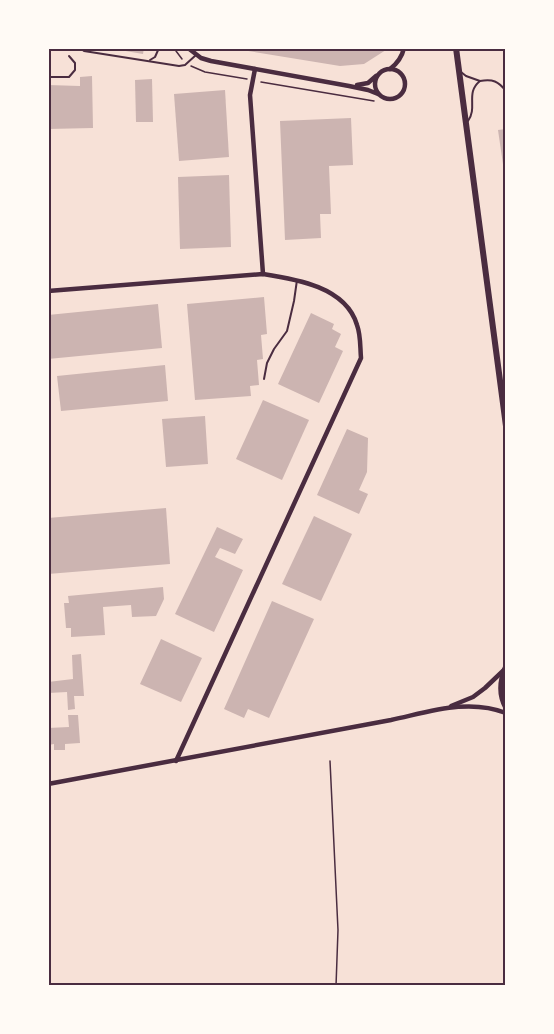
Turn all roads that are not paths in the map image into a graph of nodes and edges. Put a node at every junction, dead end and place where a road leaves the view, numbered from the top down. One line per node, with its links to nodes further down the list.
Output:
1 (80, 48): 11 (lane)
2 (159, 48): 11 (lane)
3 (164, 48): 4 (lane)
4 (173, 48)
5 (188, 48): 9 (street)
6 (404, 48): 14 (street)
7 (456, 48): 15 (main road)
8 (504, 48): 12 (lane)
9 (196, 55): 11 (lane); 13 (street)
10 (69, 56): 17 (lane)
11 (148, 61)
12 (506, 63)
13 (255, 69): 19 (street); 23 (street)
14 (390, 69): 16 (street); 21 (street)
15 (459, 70): 18 (lane); 22 (main road)
16 (377, 75): 19 (street); 21 (street)
17 (48, 77)
18 (480, 81): 20 (lane); 22 (lane)
19 (349, 86): 21 (street)
20 (506, 91)
21 (380, 96)
22 (466, 123): 27 (main road)
23 (263, 274): 24 (street); 25 (street)
24 (297, 280): 26 (lane); 32 (street)
25 (48, 291)
26 (264, 379)
27 (506, 426)
28 (505, 668): 29 (main road); 30 (street)
29 (506, 707)
30 (446, 708): 31 (street); 32 (street)
31 (506, 713)
32 (176, 761): 33 (street)
33 (48, 784)

